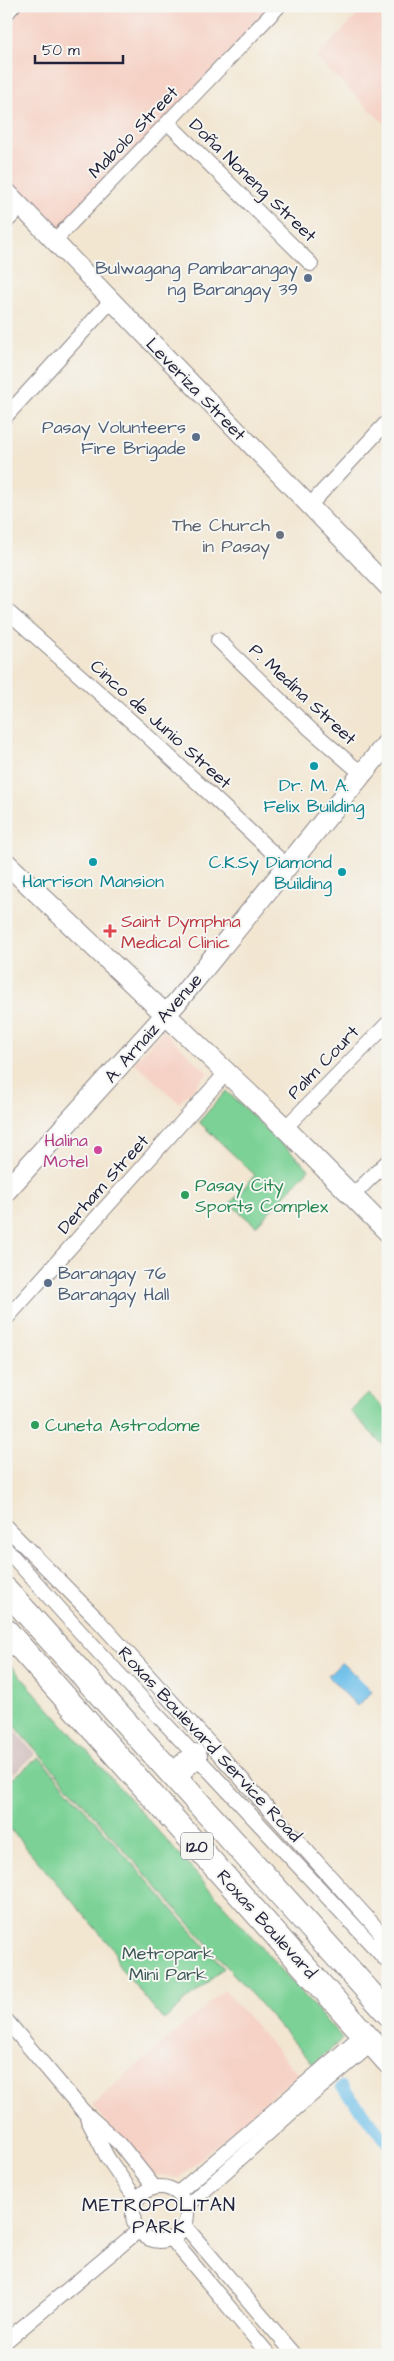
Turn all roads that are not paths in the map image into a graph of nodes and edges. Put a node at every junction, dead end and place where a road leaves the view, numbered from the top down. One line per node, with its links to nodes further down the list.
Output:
1 (13, 6): 3 (street)
2 (279, 6): 4 (street, Mabolo Street)
3 (6, 14)
4 (168, 123): 8 (street, Mabolo Street); 9 (street, Doña Noneng Street)
5 (6, 191): 6 (street, Leveriza Street)
6 (22, 206): 7 (street); 8 (street, Leveriza Street)
7 (6, 222)
8 (54, 241): 10 (street, Leveriza Street)
9 (311, 264)
10 (111, 301): 11 (street); 13 (street, Leveriza Street)
11 (6, 416)
12 (388, 421): 13 (street)
13 (309, 506): 14 (street, Leveriza Street)
14 (388, 587)
15 (6, 610): 20 (street, Cinco de Junio Street)
16 (218, 640): 18 (street, P. Medina Street)
17 (388, 742): 18 (main road, A. Arnaiz Avenue)
18 (362, 774): 20 (main road, A. Arnaiz Avenue)
19 (6, 862): 21 (main road)
20 (288, 867): 21 (main road, A. Arnaiz Avenue)
21 (165, 1015): 23 (main road); 26 (main road, A. Arnaiz Avenue)
22 (388, 1023): 24 (street, Palm Court)
23 (227, 1072): 24 (main road); 29 (street, Derham Street)
24 (285, 1128): 27 (main road)
25 (388, 1161): 27 (street)
26 (7, 1189)
27 (352, 1196): 28 (main road)
28 (386, 1226)
29 (6, 1319)
30 (6, 1527): 36 (street)
31 (6, 1549): 34 (street, Roxas Boulevard Service Road)
32 (6, 1590): 35 (highway, Roxas Boulevard / 120)
33 (6, 1631): 39 (highway, Roxas Boulevard / 120)
34 (195, 1756): 35 (highway); 36 (street, Roxas Boulevard Service Road)
35 (174, 1775): 37 (highway, Roxas Boulevard / 120)
36 (384, 1959)
37 (388, 2013)
38 (6, 2020): 41 (street)
39 (375, 2046): 40 (street)
40 (313, 2086): 43 (street); 45 (street)
41 (83, 2111): 42 (street); 44 (street)
42 (154, 2187): 43 (street); 44 (street)
43 (178, 2193): 45 (street)
44 (136, 2199): 47 (street)
45 (186, 2208): 46 (street)
46 (184, 2225): 48 (street); 51 (street)
47 (138, 2232): 48 (street); 49 (street)
48 (171, 2238): 50 (street)
49 (6, 2341)
50 (269, 2355)
51 (295, 2355)

